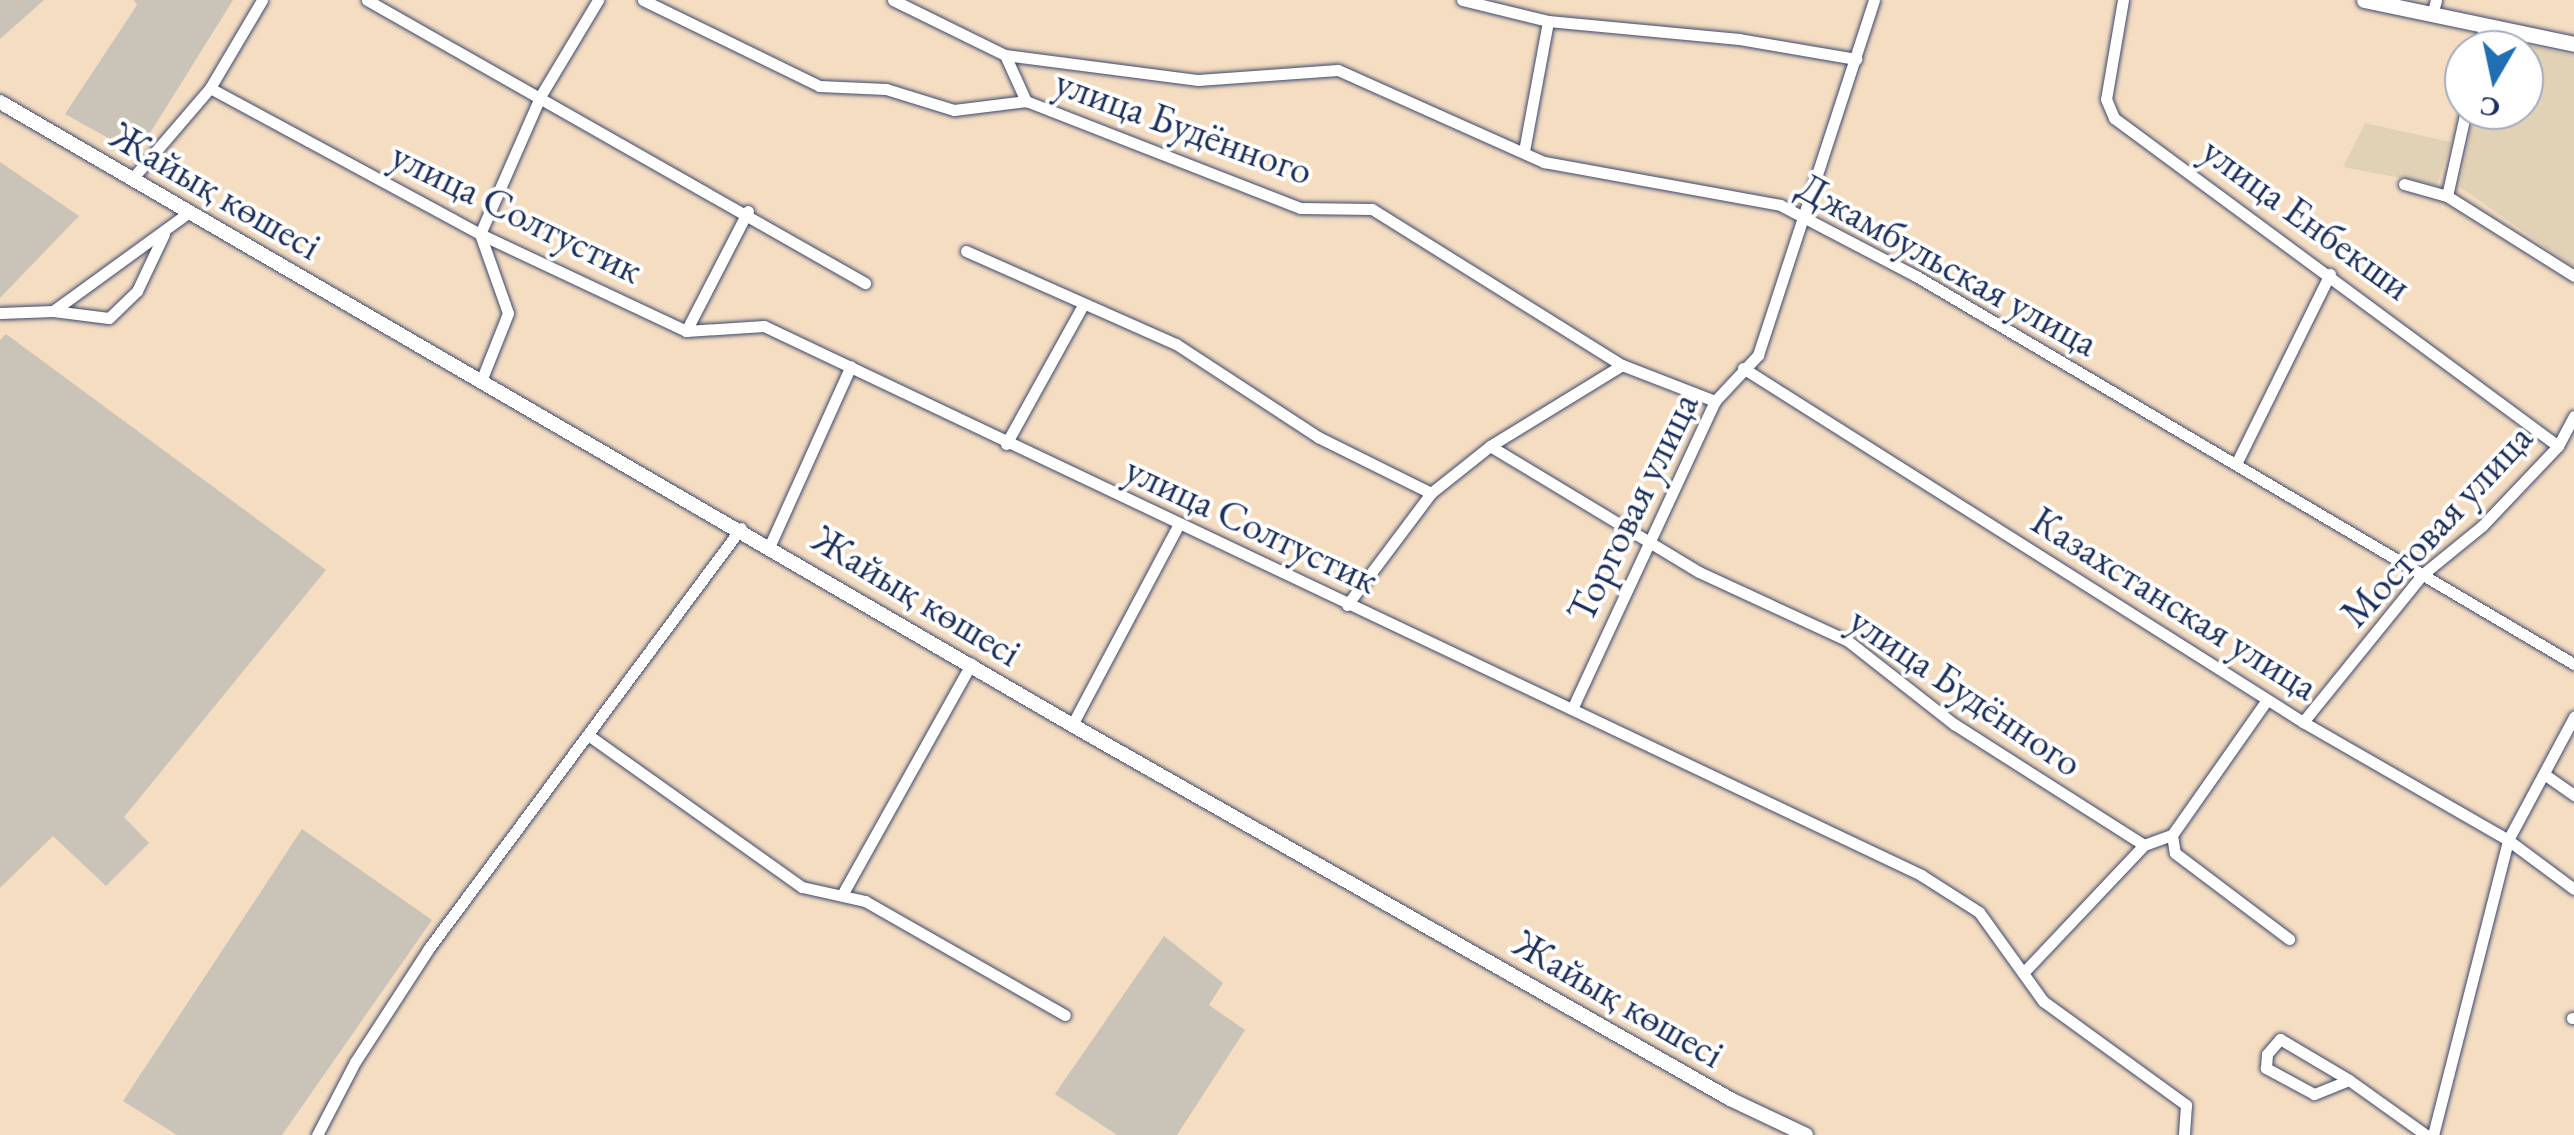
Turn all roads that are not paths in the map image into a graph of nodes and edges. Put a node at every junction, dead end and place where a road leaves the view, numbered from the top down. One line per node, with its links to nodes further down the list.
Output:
1 (262, 0): 20 (street)
2 (367, 0): 21 (street)
3 (598, 0): 21 (street)
4 (643, 0): 22 (street, улица Будённого)
5 (893, 0): 13 (street, Джамбульская улица)
6 (927, 0): 13 (street)
7 (1462, 0): 11 (street)
8 (1874, 0): 19 (street, Торговая улица)
9 (2124, 0): 35 (street, улица Енбекши)
10 (2364, 0): 12 (main road)
11 (1495, 4): 14 (street)
12 (2434, 7): 15 (main road)
13 (919, 14): 18 (street, Джамбульская улица)
14 (1548, 21): 19 (street); 25 (street)
15 (2484, 26): 16 (street); 17 (main road)
16 (2483, 30)
17 (2574, 44)
18 (1006, 55): 22 (street); 25 (street, Джамбульская улица)
19 (1856, 59): 31 (street, Торговая улица)
20 (210, 88): 26 (street); 33 (street, улица Солтустик)
21 (540, 95): 29 (street); 33 (street)
22 (1026, 101): 42 (street, улица Будённого)
23 (0, 102): 26 (street, Жайық көшесі)
24 (2462, 130): 28 (street)
25 (1524, 151): 31 (street, Джамбульская улица)
26 (132, 178): 30 (street, Жайық көшесі)
27 (2404, 184): 28 (street)
28 (2447, 196): 36 (street)
29 (748, 211): 37 (street); 41 (street)
30 (188, 213): 32 (street); 45 (street, Жайық көшесі)
31 (1807, 217): 44 (street, Торговая улица); 51 (street, Джамбульская улица)
32 (166, 230): 39 (street); 39 (street)
33 (480, 234): 41 (street, улица Солтустик); 45 (street)
34 (966, 251): 38 (street)
35 (2330, 274): 50 (street, улица Енбекши); 51 (street)
36 (2574, 276)
37 (866, 283)
38 (1083, 306): 48 (street); 52 (street)
39 (53, 312): 40 (street)
40 (0, 313)
41 (686, 331): 43 (street, улица Солтустик)
42 (1622, 365): 46 (street, улица Будённого); 49 (street)
43 (851, 366): 48 (street, улица Солтустик); 56 (street)
44 (1743, 368): 46 (street, Торговая улица); 61 (street, Казахстанская улица)
45 (481, 380): 54 (street, Жайық көшесі)
46 (1715, 401): 55 (street, Торговая улица)
47 (2574, 416): 50 (street, Мостовая улица)
48 (1006, 444): 53 (street, улица Солтустик)
49 (1490, 446): 52 (street); 55 (street, улица Будённого)
50 (2558, 446): 57 (street, Мостовая улица)
51 (2236, 464): 57 (street, Джамбульская улица)
52 (1431, 493): 58 (street)
53 (1178, 526): 58 (street, улица Солтустик); 65 (street)
54 (741, 528): 56 (street, Жайық көшесі); 66 (street)
55 (1650, 544): 62 (street, Торговая улица); 71 (street, улица Будённого)
56 (770, 545): 59 (street, Жайық көшесі)
57 (2423, 574): 60 (street, Джамбульская улица); 64 (street, Мостовая улица)
58 (1347, 605): 62 (street, улица Солтустик)
59 (971, 664): 65 (street, Жайық көшесі); 73 (street)
60 (2574, 664)
61 (2267, 700): 64 (street, Казахстанская улица); 69 (street)
62 (1572, 709): 75 (street, улица Солтустик)
63 (2574, 717): 67 (street)
64 (2304, 722): 70 (street, Казахстанская улица)
65 (1072, 725): 79 (street, Жайық көшесі)
66 (588, 735): 73 (street); 78 (street)
67 (2544, 774): 68 (street); 70 (street)
68 (2574, 795)
69 (2172, 835): 71 (street); 74 (street)
70 (2508, 840): 72 (street, Казахстанская улица); 82 (street)
71 (2144, 844): 75 (street)
72 (2574, 889)
73 (842, 895): 76 (street)
74 (2289, 939)
75 (2023, 973): 80 (street, улица Солтустик)
76 (1065, 1016)
77 (2349, 1080): 77 (street); 81 (street)
78 (317, 1135)
79 (1806, 1135)
80 (2184, 1135)
81 (2426, 1135)
82 (2434, 1135)

